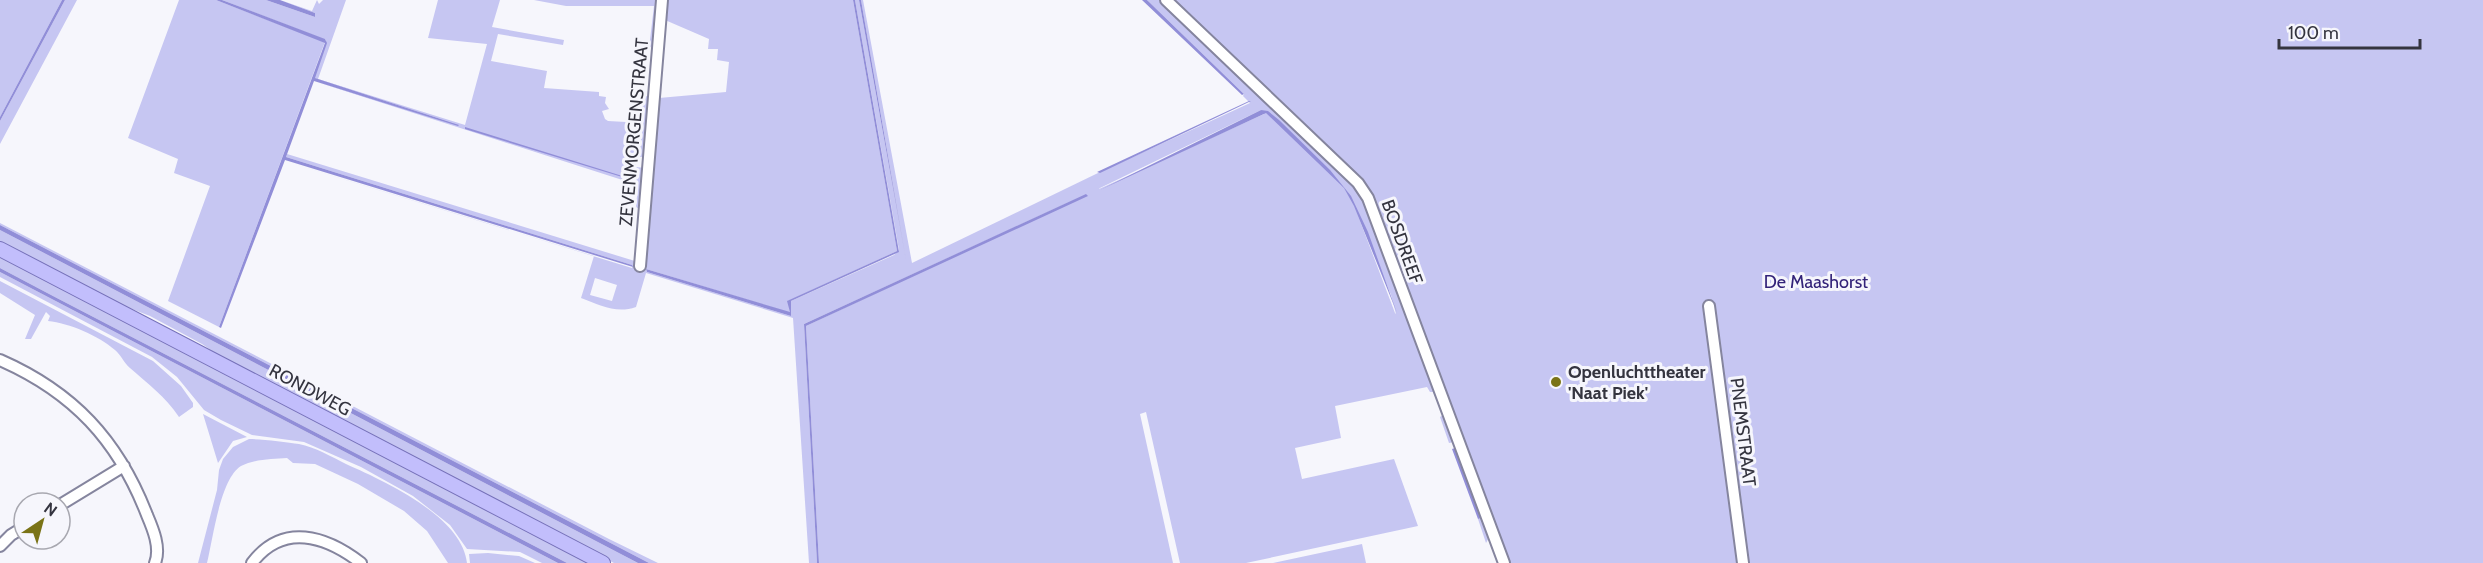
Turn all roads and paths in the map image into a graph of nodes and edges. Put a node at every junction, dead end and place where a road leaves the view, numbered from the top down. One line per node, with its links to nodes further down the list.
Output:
1 (662, 0): 4 (street, ZEVENMORGENSTRAAT)
2 (1166, 0): 15 (street, BOSDREEF)
3 (0, 249): 14 (main road, RONDWEG)
4 (640, 266)
5 (1709, 306): 16 (street, PNEMSTRAAT)
6 (0, 360): 7 (street)
7 (124, 466): 8 (street); 11 (street)
8 (72, 498)
9 (12, 536): 10 (street)
10 (0, 546)
11 (155, 563)
12 (252, 563): 13 (street)
13 (361, 563)
14 (603, 563)
15 (1504, 563)
16 (1743, 563)

